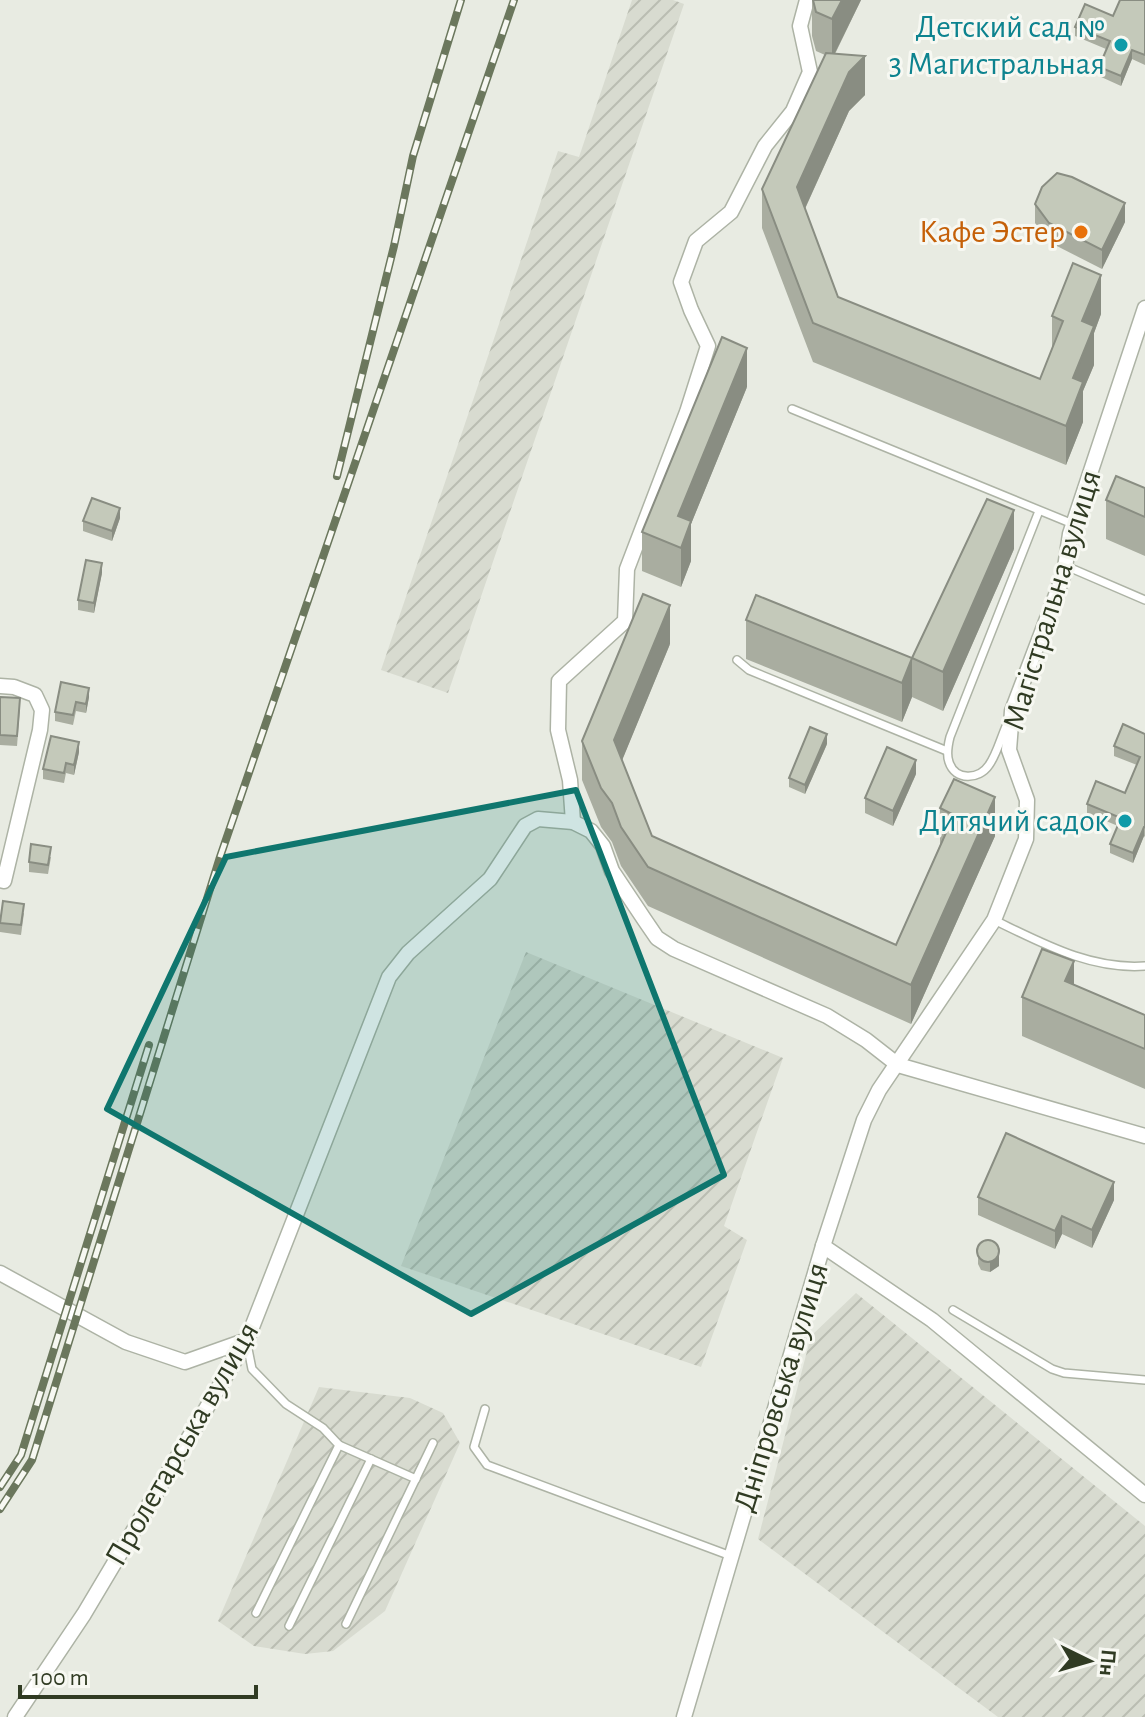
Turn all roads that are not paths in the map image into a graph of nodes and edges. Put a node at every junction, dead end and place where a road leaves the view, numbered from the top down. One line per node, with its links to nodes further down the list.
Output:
1 (807, 0): 12 (street)
2 (1145, 308): 5 (street, Магістральна вулиця)
3 (792, 409): 4 (lane)
4 (1039, 511): 5 (lane); 11 (lane)
5 (1073, 524): 6 (street, Магістральна вулиця)
6 (1065, 566): 7 (lane); 10 (street, Магістральна вулиця)
7 (1145, 600)
8 (737, 660): 11 (lane)
9 (0, 686): 13 (street)
10 (1012, 711): 11 (lane); 14 (street, Магістральна вулиця)
11 (947, 751)
12 (573, 822): 16 (street); 21 (street, Пролетарська вулиця)
13 (2, 881)
14 (994, 920): 15 (lane); 16 (street, Магістральна вулиця)
15 (1145, 966)
16 (898, 1065): 17 (street); 18 (street, Дніпровська вулиця)
17 (1145, 1136)
18 (823, 1246): 28 (street); 29 (street, Дніпровська вулиця)
19 (0, 1273): 21 (street)
20 (953, 1310): 22 (lane)
21 (247, 1340): 25 (lane); 33 (street, Пролетарська вулиця)
22 (1145, 1380)
23 (485, 1409): 29 (lane)
24 (433, 1443): 27 (lane)
25 (339, 1445): 26 (lane); 30 (lane)
26 (371, 1459): 27 (lane); 32 (lane)
27 (416, 1479): 31 (lane)
28 (1145, 1495)
29 (731, 1556): 34 (street, Дніпровська вулиця)
30 (256, 1613)
31 (346, 1624)
32 (289, 1626)
33 (15, 1717)
34 (684, 1717)

